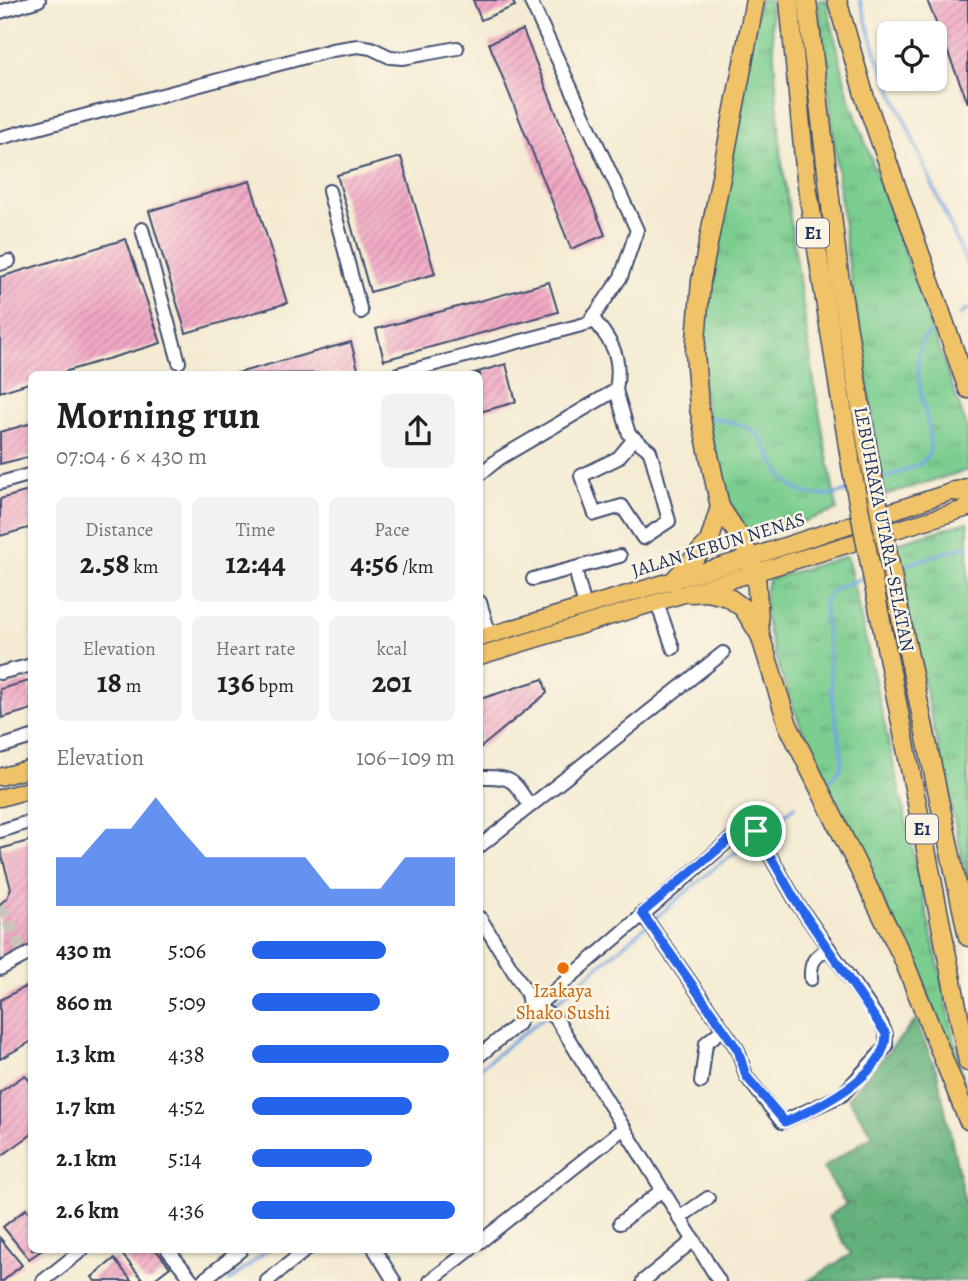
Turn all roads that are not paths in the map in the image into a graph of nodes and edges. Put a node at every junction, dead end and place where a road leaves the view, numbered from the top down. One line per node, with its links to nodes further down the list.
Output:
1 (39, 0): 7 (street)
2 (530, 0): 13 (street)
3 (755, 0): 23 (highway)
4 (789, 0): 61 (highway, LEBUHRAYA UTARA–SELATAN / E1, bridge)
5 (807, 0): 53 (highway, LEBUHRAYA UTARA–SELATAN / E1, bridge)
6 (837, 0): 16 (highway)
7 (0, 12)
8 (457, 48): 9 (street)
9 (0, 138)
10 (329, 191): 12 (street)
11 (142, 229): 14 (street)
12 (360, 312)
13 (592, 317): 15 (street); 17 (street)
14 (179, 362)
15 (409, 371)
16 (968, 389)
17 (616, 390): 18 (street); 19 (street)
18 (633, 440): 18 (street)
19 (483, 472)
20 (28, 475): 21 (street)
21 (0, 483)
22 (963, 490): 26 (main road, JALAN KEBUN NENAS)
23 (720, 507): 26 (highway); 29 (highway)
24 (968, 508): 26 (main road, JALAN KEBUN NENAS)
25 (620, 556): 27 (street)
26 (754, 566): 29 (main road, JALAN KEBUN NENAS); 30 (main road, JALAN KEBUN NENAS); 33 (highway)
27 (575, 569): 28 (street); 32 (street)
28 (533, 579)
29 (673, 580): 32 (main road, JALAN KEBUN NENAS)
30 (690, 593): 31 (main road, JALAN KEBUN NENAS); 33 (highway)
31 (657, 603): 35 (street); 37 (main road, JALAN KEBUN NENAS)
32 (586, 607): 34 (main road, JALAN KEBUN NENAS)
33 (760, 635): 63 (highway)
34 (485, 637)
35 (673, 648)
36 (723, 653): 47 (street)
37 (483, 655)
38 (28, 666): 39 (street)
39 (0, 673)
40 (28, 738): 41 (street)
41 (0, 747)
42 (28, 769): 43 (main road)
43 (0, 777)
44 (483, 777): 47 (street)
45 (28, 790): 46 (main road)
46 (0, 799)
47 (530, 806): 50 (street)
48 (28, 822): 49 (street)
49 (0, 831)
50 (483, 844)
51 (647, 920): 54 (street); 58 (street); 59 (street)
52 (483, 927): 58 (street)
53 (968, 937)
54 (829, 948): 57 (street); 59 (street)
55 (28, 954): 56 (street)
56 (0, 969)
57 (811, 979)
58 (542, 1009): 60 (street); 64 (street)
59 (723, 1029): 62 (street)
60 (483, 1053)
61 (968, 1062)
62 (701, 1082)
63 (968, 1120)
64 (624, 1128): 65 (street); 69 (street)
65 (662, 1190): 67 (street); 68 (street)
66 (708, 1198): 67 (street)
67 (679, 1217): 70 (street)
68 (620, 1223)
69 (483, 1240)
70 (694, 1240): 83 (street); 84 (street)
71 (78, 1253): 77 (street)
72 (170, 1253): 78 (street)
73 (237, 1253): 79 (street)
74 (302, 1253): 80 (street)
75 (377, 1253): 81 (street)
76 (466, 1253): 82 (street)
77 (43, 1281)
78 (193, 1281)
79 (202, 1281)
80 (267, 1281)
81 (394, 1281)
82 (430, 1281)
83 (643, 1281)
84 (719, 1281)

